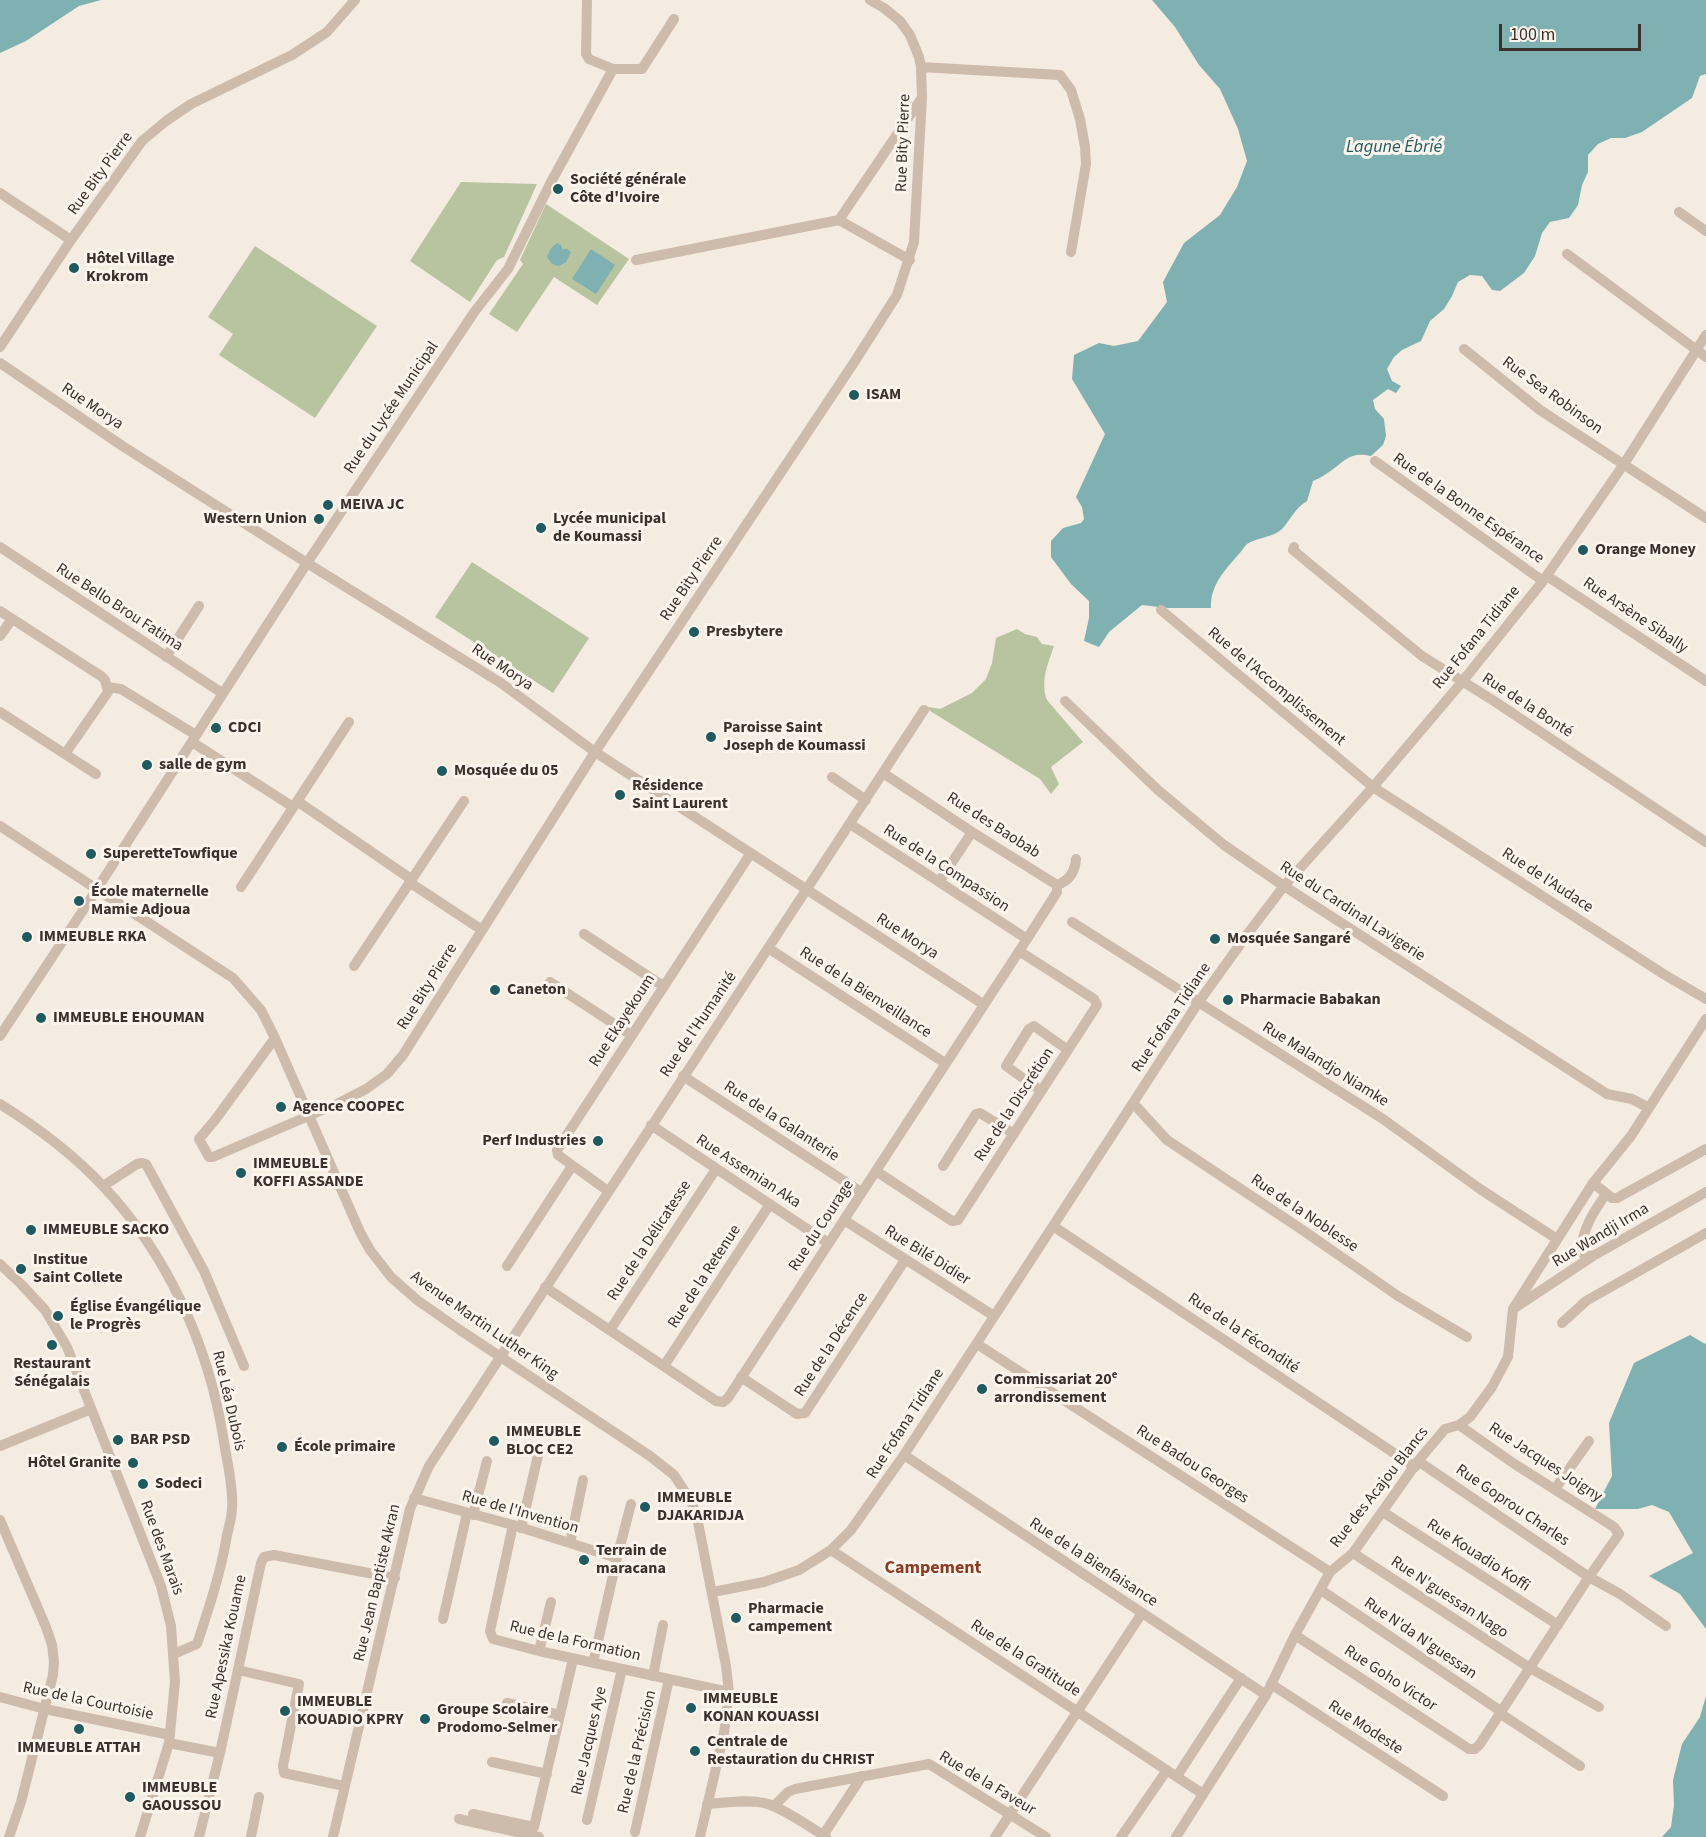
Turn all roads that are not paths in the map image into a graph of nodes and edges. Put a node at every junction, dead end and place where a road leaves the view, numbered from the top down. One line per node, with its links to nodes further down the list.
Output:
1 (355, 0): 12 (street, Rue Bity Pierre)
2 (587, 0): 6 (street)
3 (870, 0): 5 (street, Rue Bity Pierre)
4 (674, 19): 6 (street)
5 (921, 67): 7 (street, Rue Bity Pierre); 13 (street)
6 (613, 69): 28 (street, Rue du Lycée Municipal)
7 (922, 97): 10 (street); 16 (street, Rue Bity Pierre)
8 (0, 193): 12 (street)
9 (1679, 212): 11 (street)
10 (839, 220): 15 (street); 16 (street)
11 (1706, 231)
12 (71, 240): 18 (street, Rue Bity Pierre)
13 (1071, 252)
14 (1567, 254): 20 (street)
15 (636, 260)
16 (910, 260): 45 (street, Rue Bity Pierre)
17 (1706, 335): 20 (street, Rue Fofana Tidiane)
18 (0, 347)
19 (1464, 349): 24 (street, Rue Sea Robinson)
20 (1696, 350): 21 (street); 24 (street, Rue Fofana Tidiane)
21 (1706, 357)
22 (0, 363): 28 (street, Rue Morya)
23 (1376, 461): 29 (street, Rue de la Bonne Espérance)
24 (1624, 464): 25 (street, Rue Sea Robinson); 29 (street, Rue Fofana Tidiane)
25 (1706, 518)
26 (0, 547): 35 (street, Rue Bello Brou Fatima)
27 (1294, 547): 37 (street, Rue de la Bonté)
28 (307, 563): 39 (street, Rue du Lycée Municipal); 45 (street, Rue Morya)
29 (1545, 578): 36 (street, Rue Arsène Sibally); 37 (street, Rue Fofana Tidiane)
30 (199, 606): 35 (street)
31 (1161, 610): 50 (street, Rue de l'Accomplissement)
32 (0, 611): 33 (street)
33 (12, 619): 34 (street); 38 (street)
34 (0, 636)
35 (166, 657): 39 (street, Rue Bello Brou Fatima)
36 (1706, 681)
37 (1462, 682): 50 (street, Rue Fofana Tidiane); 57 (street, Rue de la Bonté)
38 (107, 687): 44 (street); 46 (street)
39 (222, 693): 44 (street, Rue du Lycée Municipal)
40 (1065, 701): 63 (street, Rue du Cardinal Lavigerie)
41 (924, 710): 47 (street, Rue de l'Humanité)
42 (0, 712): 46 (street)
43 (350, 723): 53 (street)
44 (194, 739): 53 (street); 65 (street, Rue du Lycée Municipal)
45 (595, 752): 58 (street, Rue Morya); 68 (street, Rue Bity Pierre)
46 (65, 754): 48 (street)
47 (883, 773): 51 (street, Rue de l'Humanité); 56 (street, Rue des Baobab)
48 (96, 774)
49 (832, 777): 51 (street)
50 (1373, 787): 63 (street, Rue Fofana Tidiane); 76 (street, Rue de l'Audace)
51 (866, 800): 54 (street, Rue de l'Humanité)
52 (464, 801): 60 (street)
53 (295, 804): 60 (street); 64 (street)
54 (850, 824): 61 (street, Rue de la Compassion); 66 (street, Rue de l'Humanité)
55 (0, 826): 65 (street, Avenue Martin Luther King)
56 (972, 832): 61 (street); 62 (street, Rue des Baobab)
57 (1706, 842)
58 (751, 853): 66 (street, Rue Morya); 75 (street, Rue Ekayekoum)
59 (1076, 859): 62 (street)
60 (410, 880): 68 (street); 73 (street)
61 (939, 882): 70 (street, Rue de la Compassion)
62 (1057, 885): 70 (street, Rue du Courage)
63 (1284, 886): 77 (street, Rue Fofana Tidiane); 89 (street, Rue du Cardinal Lavigerie)
64 (241, 887)
65 (97, 889): 81 (street, Rue du Lycée Municipal); 82 (street, Avenue Martin Luther King)
66 (807, 890): 71 (street, Rue de l'Humanité); 78 (street, Rue Morya)
67 (1072, 922): 77 (street, Rue Malandjo Niamke)
68 (482, 930): 90 (street, Rue Bity Pierre)
69 (584, 934): 75 (street)
70 (1027, 939): 72 (street, Rue du Courage)
71 (768, 948): 84 (street, Rue de la Bienveillance); 85 (street, Rue de l'Humanité)
72 (1018, 951): 78 (street, Rue du Courage); 83 (street, Rue de la Discrétion)
73 (354, 966)
74 (550, 982): 80 (street)
75 (663, 986): 80 (street, Rue Ekayekoum)
76 (1706, 999)
77 (1198, 1003): 87 (street, Rue Fofana Tidiane); 108 (street, Rue Malandjo Niamke)
78 (983, 1004): 84 (street, Rue du Courage)
79 (1706, 1019): 89 (street, Rue des Acajou Blancs)
80 (631, 1035): 94 (street, Rue Ekayekoum)
81 (0, 1036)
82 (275, 1038): 90 (street, Avenue Martin Luther King); 90 (street, Rue Bity Pierre)
83 (1068, 1050): 86 (street, Rue de la Discrétion); 86 (street)
84 (945, 1063): 97 (street, Rue du Courage)
85 (683, 1076): 91 (street, Rue de l'Humanité); 101 (street, Rue de la Galanterie)
86 (1041, 1091): 92 (street, Rue de la Discrétion)
87 (1133, 1103): 106 (street, Rue Fofana Tidiane); 119 (street, Rue de la Noblesse)
88 (0, 1104): 99 (street, Rue Léa Dubois)
89 (1649, 1108): 98 (street, Rue des Acajou Blancs)
90 (310, 1116): 121 (street, Avenue Martin Luther King)
91 (651, 1125): 96 (street, Rue Assemian Aka); 100 (street, Rue de l'Humanité)
92 (1014, 1134): 95 (street); 97 (street, Rue de la Discrétion)
93 (1706, 1149): 103 (street)
94 (572, 1166): 100 (street, Rue Ekayekoum); 113 (street)
95 (943, 1166)
96 (716, 1169): 104 (street, Rue Assemian Aka); 118 (street, Rue de la Délicatesse)
97 (876, 1171): 101 (street, Rue du Courage)
98 (1593, 1183): 103 (street); 108 (street, Rue des Acajou Blancs)
99 (103, 1186): 122 (street); 158 (street, Rue Léa Dubois)
100 (608, 1191): 114 (street, Rue de l'Humanité)
101 (861, 1192): 105 (street, Rue du Courage)
102 (1706, 1192): 110 (street, Rue Wandji Irma)
103 (1606, 1194): 110 (street)
104 (770, 1204): 109 (street, Rue Assemian Aka); 123 (street, Rue de la Retenue)
105 (844, 1220): 109 (street, Rue du Courage); 111 (street, Rue Bilé Didier)
106 (1053, 1226): 116 (street, Rue Fofana Tidiane); 132 (street, Rue de la Fécondité)
107 (1706, 1233): 117 (street)
108 (1557, 1239): 115 (street, Rue des Acajou Blancs)
109 (828, 1243): 124 (street, Rue du Courage)
110 (1593, 1256): 115 (street, Rue Wandji Irma)
111 (905, 1260): 116 (street, Rue Bilé Didier); 124 (street, Rue de la Décence)
112 (0, 1264): 125 (street, Rue des Marais)
113 (507, 1266)
114 (545, 1287): 118 (street, Rue du Courage); 121 (street, Rue de l'Humanité)
115 (1513, 1309): 126 (street, Rue des Acajou Blancs)
116 (994, 1316): 120 (street, Rue Fofana Tidiane)
117 (1562, 1323)
118 (610, 1330): 123 (street, Rue du Courage)
119 (1467, 1337)
120 (977, 1344): 130 (street, Rue Fofana Tidiane); 145 (street, Rue Badou Georges)
121 (499, 1357): 135 (street, Rue Jean Baptiste Akran); 149 (street, Avenue Martin Luther King)
122 (244, 1366)
123 (664, 1366): 124 (street, Rue du Courage)
124 (741, 1377)
125 (91, 1409): 128 (street); 158 (street, Rue des Marais)
126 (1459, 1425): 132 (street, Rue des Acajou Blancs); 134 (street, Rue Jacques Joigny)
127 (1589, 1441): 134 (street)
128 (0, 1446)
129 (540, 1447): 140 (street)
130 (904, 1455): 142 (street, Rue Fofana Tidiane); 151 (street, Rue de la Bienfaisance)
131 (486, 1461): 138 (street)
132 (1417, 1464): 137 (street, Rue des Acajou Blancs); 146 (street, Rue Goprou Charles)
133 (583, 1480): 141 (street)
134 (1555, 1489): 146 (street, Rue Jacques Joigny)
135 (414, 1498): 138 (street, Rue de l'Invention); 147 (street, Rue Jean Baptiste Akran)
136 (631, 1504): 144 (street)
137 (1383, 1512): 143 (street, Rue des Acajou Blancs); 154 (street, Rue Kouadio Koffi)
138 (470, 1514): 140 (street, Rue de l'Invention); 152 (street)
139 (0, 1520): 173 (street)
140 (517, 1526): 141 (street, Rue de l'Invention); 157 (street, Rue de la Formation)
141 (570, 1543): 144 (street, Rue de l'Invention)
142 (831, 1550): 149 (street, Rue Fofana Tidiane); 174 (street, Rue de la Gratitude)
143 (1353, 1553): 145 (street, Rue des Acajou Blancs); 161 (street, Rue N'guessan Nago)
144 (617, 1558): 160 (street)
145 (1330, 1572): 148 (street, Rue des Acajou Blancs)
146 (1589, 1576): 154 (street); 155 (street, Rue Goprou Charles)
147 (395, 1578): 163 (street, Rue Apessika Kouame); 185 (street, Rue Jean Baptiste Akran)
148 (1321, 1590): 156 (street, Rue des Acajou Blancs); 175 (street, Rue N'da N'guessan)
149 (713, 1592): 168 (street, Avenue Martin Luther King)
150 (551, 1602): 157 (street)
151 (1142, 1613): 165 (street, Rue de la Bienfaisance); 174 (street)
152 (443, 1619)
153 (663, 1624): 164 (street)
154 (1558, 1624): 161 (street)
155 (1666, 1626)
156 (1295, 1635): 167 (street, Rue des Acajou Blancs); 175 (street, Rue Goho Victor)
157 (539, 1651): 159 (street, Rue de la Formation)
158 (174, 1654): 177 (street, Rue des Marais)
159 (573, 1659): 160 (street, Rue de la Formation); 176 (street)
160 (593, 1663): 162 (street, Rue de la Formation)
161 (1530, 1668): 172 (street, Rue N'guessan Nago); 175 (street)
162 (622, 1669): 164 (street, Rue de la Formation); 194 (street, Rue Jacques Aye)
163 (238, 1670): 178 (street, Rue Apessika Kouame); 185 (street)
164 (653, 1676): 166 (street, Rue de la Formation)
165 (1241, 1678): 169 (street, Rue de la Bienfaisance); 184 (street)
166 (669, 1679): 168 (street, Rue de la Formation); 195 (street, Rue de la Précision)
167 (1271, 1684): 169 (street, Rue des Acajou Blancs); 187 (street, Rue Modeste)
168 (729, 1692): 189 (street, Avenue Martin Luther King)
169 (1266, 1695): 186 (street, Rue des Acajou Blancs)
170 (0, 1697): 173 (street, Rue de la Courtoisie)
171 (507, 1703): 176 (street)
172 (1599, 1707)
173 (45, 1709): 177 (street, Rue de la Courtoisie); 197 (street)
174 (1077, 1711): 181 (street, Rue de la Gratitude); 192 (street)
175 (1502, 1713): 180 (street, Rue N'da N'guessan)
176 (560, 1715): 182 (street)
177 (170, 1739): 178 (street, Rue de la Courtoisie); 198 (street, Rue des Marais)
178 (220, 1753): 199 (street, Rue Apessika Kouame)
179 (492, 1762): 182 (street)
180 (1580, 1766)
181 (1167, 1770): 184 (street, Rue de la Gratitude); 206 (street)
182 (547, 1774): 191 (street)
183 (862, 1776): 190 (street, Rue de la Faveur); 192 (street, Rue de la Faveur); 196 (street)
184 (1177, 1776): 186 (street, Rue de la Gratitude)
185 (344, 1786): 201 (street, Rue Jean Baptiste Akran)
186 (1203, 1794): 207 (street, Rue des Acajou Blancs)
187 (1443, 1796)
188 (259, 1797): 200 (street)
189 (708, 1804): 190 (street); 203 (street, Avenue Martin Luther King)
190 (774, 1806): 196 (street)
191 (473, 1814)
192 (1011, 1815): 204 (street); 205 (street, Rue de la Faveur)
193 (459, 1819): 202 (street)
194 (587, 1820)
195 (635, 1832)
196 (824, 1836)
197 (9, 1837)
198 (140, 1837)
199 (199, 1837)
200 (251, 1837)
201 (333, 1837)
202 (539, 1837)
203 (699, 1837)
204 (995, 1837)
205 (1046, 1837)
206 (1121, 1837)
207 (1176, 1837)

